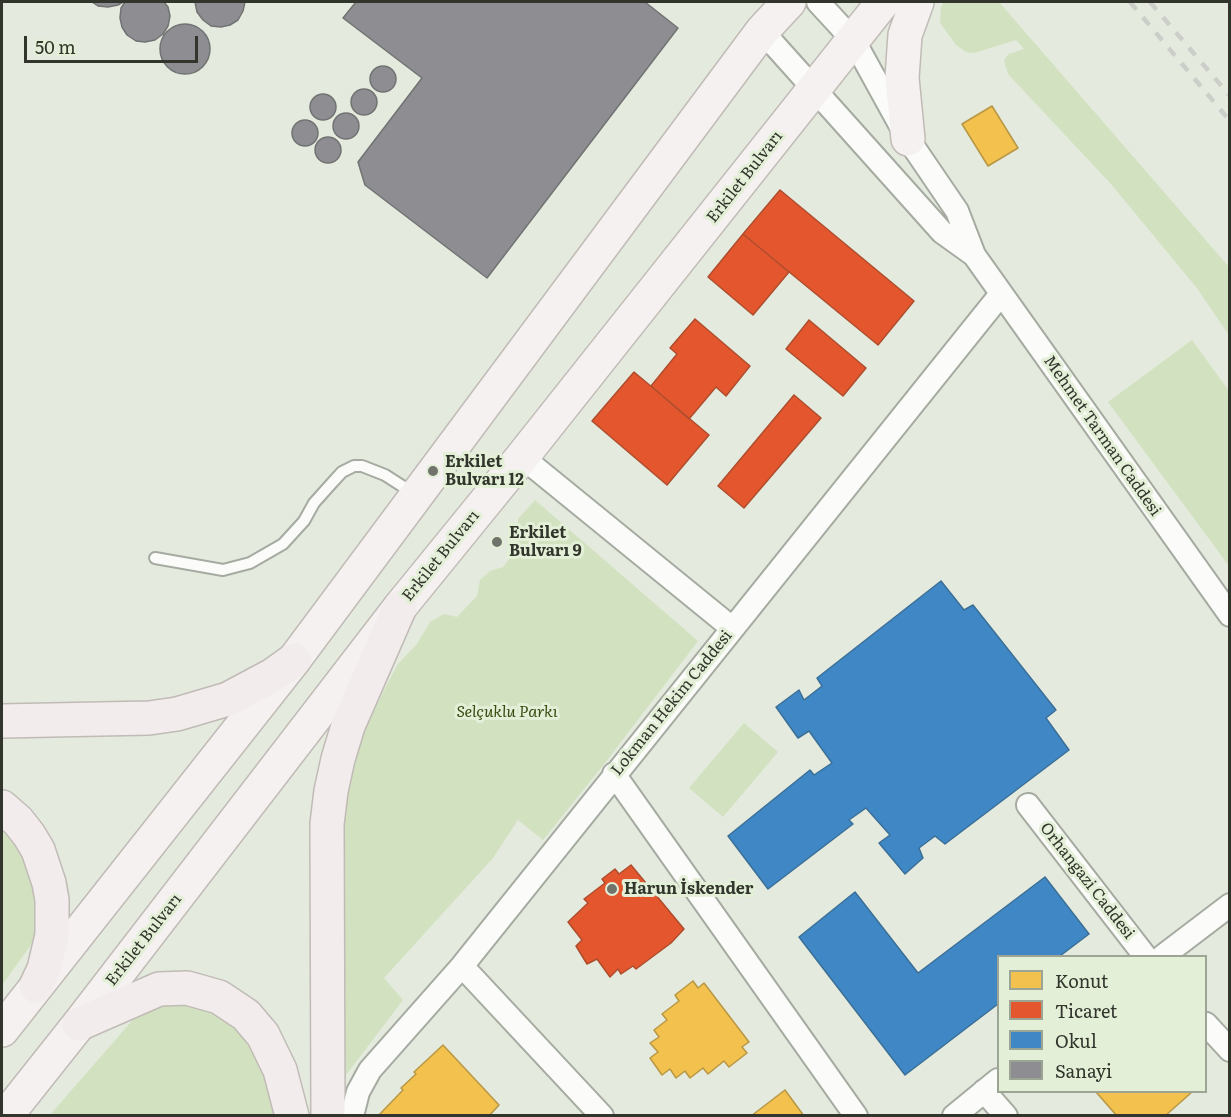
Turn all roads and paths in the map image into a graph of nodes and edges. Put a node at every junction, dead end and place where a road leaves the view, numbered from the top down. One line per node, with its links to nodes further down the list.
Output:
1 (789, 2): 5 (main road)
2 (818, 2): 6 (street, Mehmet Tarman Caddesi)
3 (883, 2): 6 (main road, Erkilet Bulvarı)
4 (917, 2): 8 (main road)
5 (762, 31): 7 (street, Mehmet Tarman Caddesi); 12 (main road)
6 (854, 41): 7 (main road, Erkilet Bulvarı); 8 (street, Mehmet Tarman Caddesi)
7 (814, 91): 9 (street, Mehmet Tarman Caddesi); 11 (main road, Erkilet Bulvarı)
8 (908, 139): 9 (street, Mehmet Tarman Caddesi)
9 (974, 255): 10 (street, Mehmet Tarman Caddesi)
10 (1001, 294): 15 (street, Mehmet Tarman Caddesi); 16 (street, Lokman Hekim Caddesi)
11 (522, 457): 14 (main road, Erkilet Bulvarı); 16 (street)
12 (416, 495): 13 (lane); 17 (main road)
13 (155, 558)
14 (400, 607): 27 (main road, Erkilet Bulvarı); 34 (highway)
15 (1230, 615)
16 (732, 628): 19 (street, Lokman Hekim Caddesi)
17 (294, 660): 18 (highway); 26 (main road)
18 (2, 721)
19 (614, 774): 25 (street, Lokman Hekim Caddesi); 37 (street)
20 (1028, 806): 23 (street, Orhangazi Caddesi)
21 (2, 807): 26 (highway)
22 (1230, 905): 24 (street)
23 (1143, 955)
24 (1166, 955)
25 (462, 966): 35 (street, Lokman Hekim Caddesi); 36 (street)
26 (36, 986): 29 (main road)
27 (79, 1024): 32 (main road, Erkilet Bulvarı); 33 (highway)
28 (1207, 1025): 30 (street)
29 (2, 1030)
30 (1230, 1050)
31 (991, 1086): 38 (street); 39 (street)
32 (6, 1116)
33 (292, 1116)
34 (328, 1116)
35 (352, 1116)
36 (602, 1116)
37 (856, 1116)
38 (954, 1116)
39 (1006, 1116)

